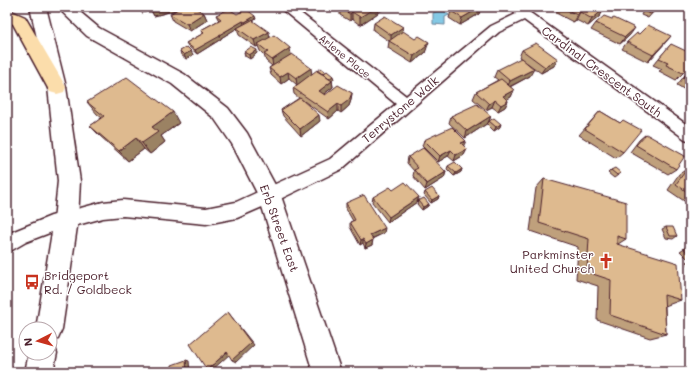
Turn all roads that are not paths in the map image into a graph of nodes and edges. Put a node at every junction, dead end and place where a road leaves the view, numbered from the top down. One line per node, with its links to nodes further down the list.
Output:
1 (38, 7): 6 (main road)
2 (65, 7): 9 (main road, Erb Street East)
3 (285, 7): 7 (street, Arlene Place)
4 (520, 11): 7 (street, Terrystone Walk); 8 (street, Cardinal Crescent South)
5 (7, 14): 6 (highway)
6 (56, 87): 10 (main road)
7 (406, 104): 9 (street, Terrystone Walk)
8 (690, 135)
9 (270, 196): 10 (street, Terrystone Walk); 15 (main road, Erb Street East)
10 (66, 220): 11 (street, Terrystone Walk); 12 (main road)
11 (7, 244)
12 (50, 321)
13 (42, 361): 14 (main road)
14 (39, 372)
15 (327, 372)

